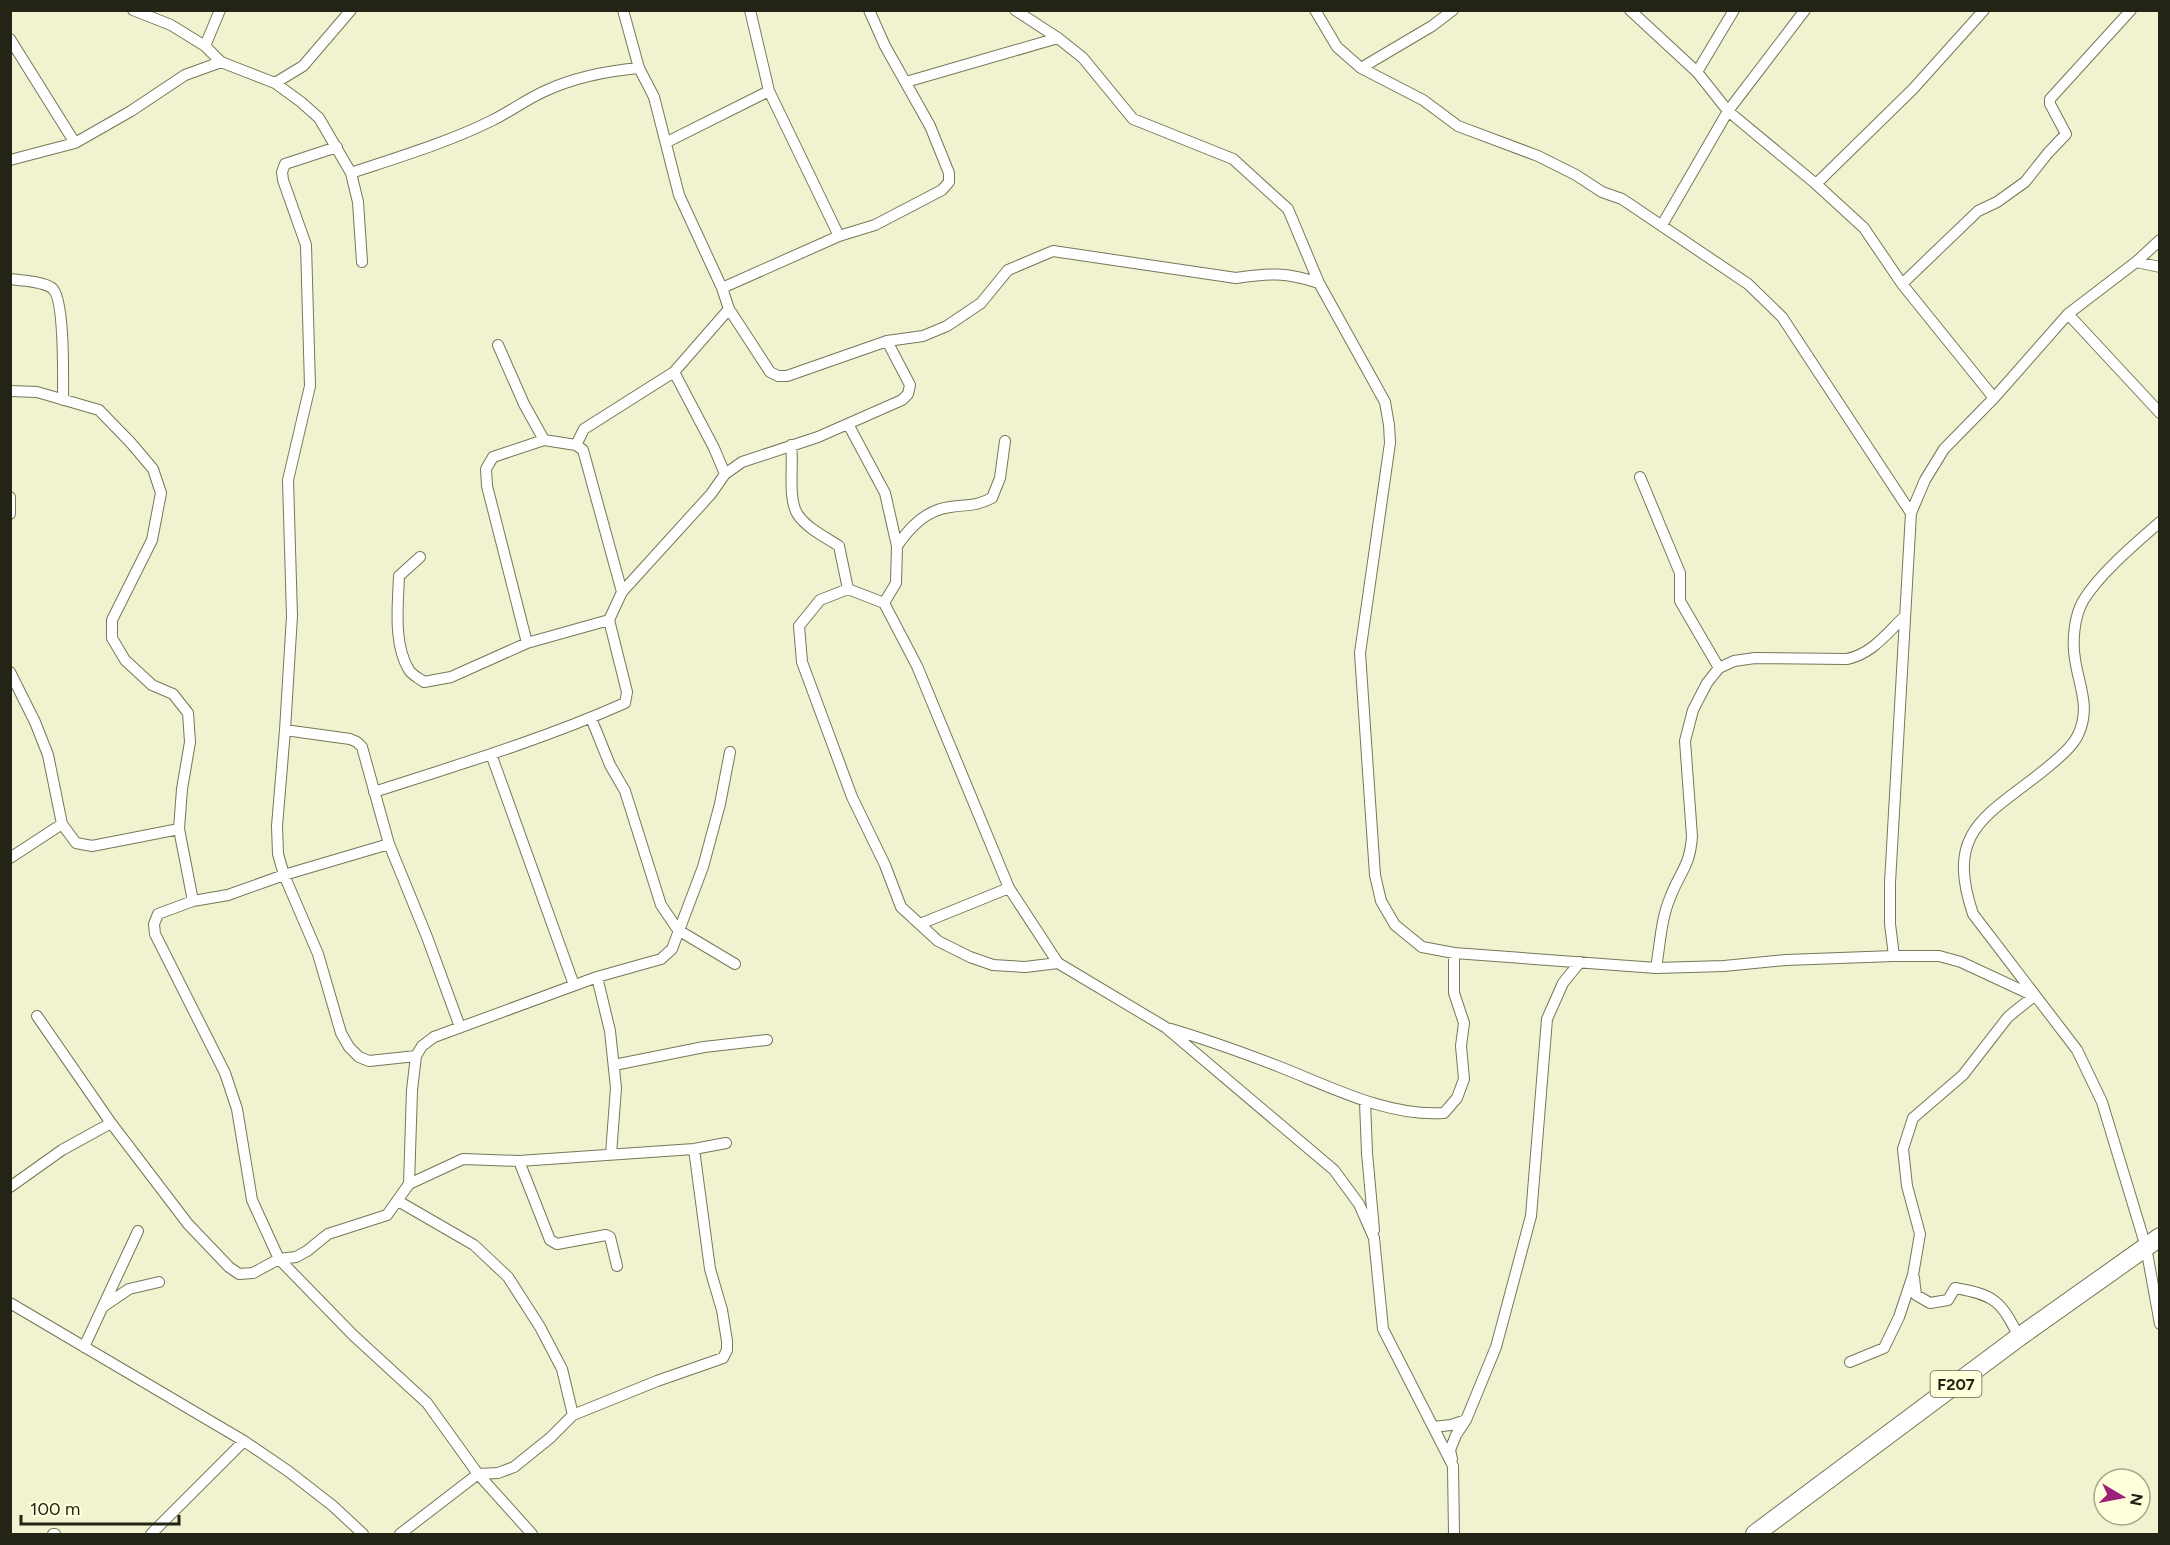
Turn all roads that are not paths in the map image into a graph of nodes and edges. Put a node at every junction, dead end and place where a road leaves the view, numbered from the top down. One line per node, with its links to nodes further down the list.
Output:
1 (133, 10): 17 (street)
2 (220, 10): 17 (street)
3 (351, 10): 23 (street)
4 (623, 10): 19 (street)
5 (750, 10): 24 (street)
6 (869, 10): 22 (street)
7 (1015, 10): 15 (street)
8 (1315, 10): 20 (street)
9 (1453, 10): 20 (street)
10 (1630, 10): 21 (street)
11 (1734, 10): 21 (street)
12 (1805, 10): 25 (street)
13 (1984, 10): 31 (street)
14 (2132, 10): 40 (street)
15 (1058, 38): 22 (street); 39 (street)
16 (10, 39): 27 (street)
17 (205, 46): 18 (street)
18 (221, 62): 23 (street); 27 (street)
19 (639, 68): 26 (street); 30 (street)
20 (1361, 68): 32 (street)
21 (1697, 72): 25 (street)
22 (906, 82): 33 (street)
23 (275, 83): 28 (street)
24 (769, 91): 26 (street); 33 (street)
25 (1728, 111): 31 (street); 32 (street)
26 (667, 142): 41 (street)
27 (75, 143): 29 (street)
28 (337, 147): 30 (street); 73 (street)
29 (10, 160)
30 (351, 173): 35 (street)
31 (1816, 184): 40 (street)
32 (1662, 225): 59 (street)
33 (839, 236): 41 (street)
34 (2160, 240): 36 (street)
35 (362, 262)
36 (2136, 262): 37 (street); 43 (street)
37 (2160, 267)
38 (10, 279): 49 (street)
39 (1319, 283): 44 (street); 86 (street)
40 (1902, 284): 48 (street)
41 (722, 288): 42 (street)
42 (729, 309): 44 (street); 46 (street)
43 (2068, 314): 48 (street); 50 (street)
44 (888, 340): 51 (street)
45 (498, 345): 52 (street)
46 (674, 372): 54 (street); 56 (street)
47 (10, 391): 49 (street)
48 (1994, 398): 59 (street)
49 (63, 400): 78 (street)
50 (2160, 413)
51 (848, 424): 55 (street); 62 (street)
52 (544, 440): 54 (street); 69 (street)
53 (1005, 441): 62 (street)
54 (576, 444): 65 (street)
55 (791, 445): 56 (street); 64 (street)
56 (725, 474): 65 (street)
57 (1640, 477): 70 (street)
58 (10, 497): 60 (street)
59 (1911, 513): 67 (street)
60 (10, 514)
61 (2160, 522): 94 (street)
62 (897, 546): 66 (street)
63 (420, 557): 69 (street)
64 (848, 589): 66 (street); 84 (street)
65 (622, 592): 68 (street)
66 (884, 603): 82 (street)
67 (1905, 616): 70 (street); 87 (street)
68 (609, 620): 69 (street); 72 (street)
69 (527, 643)
70 (1719, 668): 91 (street)
71 (10, 672): 77 (street)
72 (591, 718): 75 (street); 85 (street)
73 (285, 730): 76 (street); 81 (street)
74 (730, 752): 85 (street)
75 (491, 754): 76 (street); 93 (street)
76 (374, 792): 79 (street)
77 (62, 824): 78 (street); 80 (street)
78 (179, 829): 83 (street)
79 (389, 844): 81 (street); 96 (street)
80 (10, 858)
81 (284, 875): 83 (street); 99 (street)
82 (1009, 888): 84 (street); 89 (street)
83 (193, 901): 113 (street)
84 (920, 924): 89 (street)
85 (678, 930): 90 (street); 92 (street)
86 (1454, 953): 88 (street); 101 (street)
87 (1894, 956): 91 (street); 94 (street)
88 (1581, 962): 91 (street); 124 (street)
89 (1058, 963): 97 (street)
90 (735, 964)
91 (1656, 968)
92 (597, 977): 93 (street); 100 (street)
93 (574, 986): 96 (street)
94 (2034, 996): 112 (street); 115 (street)
95 (37, 1016): 102 (street)
96 (460, 1027): 99 (street)
97 (1165, 1027): 101 (street); 111 (street)
98 (767, 1040): 100 (street)
99 (416, 1056): 107 (street)
100 (614, 1065): 105 (street)
101 (1365, 1102): 111 (street)
102 (111, 1123): 108 (street); 113 (street)
103 (726, 1143): 104 (street)
104 (694, 1149): 105 (street); 123 (street)
105 (611, 1154): 106 (street)
106 (519, 1161): 107 (street); 114 (street)
107 (409, 1184): 109 (street)
108 (10, 1187)
109 (398, 1201): 113 (street); 123 (street)
110 (138, 1232): 118 (street)
111 (1374, 1238): 125 (street)
112 (2153, 1242): 119 (street); 120 (main road, F207)
113 (279, 1259): 128 (street)
114 (617, 1266)
115 (1913, 1275): 120 (street); 122 (street)
116 (159, 1282): 118 (street)
117 (10, 1303): 121 (street)
118 (104, 1306): 121 (street)
119 (2160, 1324)
120 (2019, 1336): 134 (main road, F207)
121 (84, 1347): 126 (street)
122 (1850, 1362)
123 (573, 1415): 128 (street)
124 (1466, 1420): 125 (street); 127 (street)
125 (1433, 1427): 127 (street)
126 (244, 1441): 129 (street); 130 (street)
127 (1453, 1466): 133 (street)
128 (478, 1474): 131 (street); 132 (street)
129 (152, 1534)
130 (363, 1534)
131 (400, 1534)
132 (532, 1534)
133 (1454, 1534)
134 (1755, 1534)

